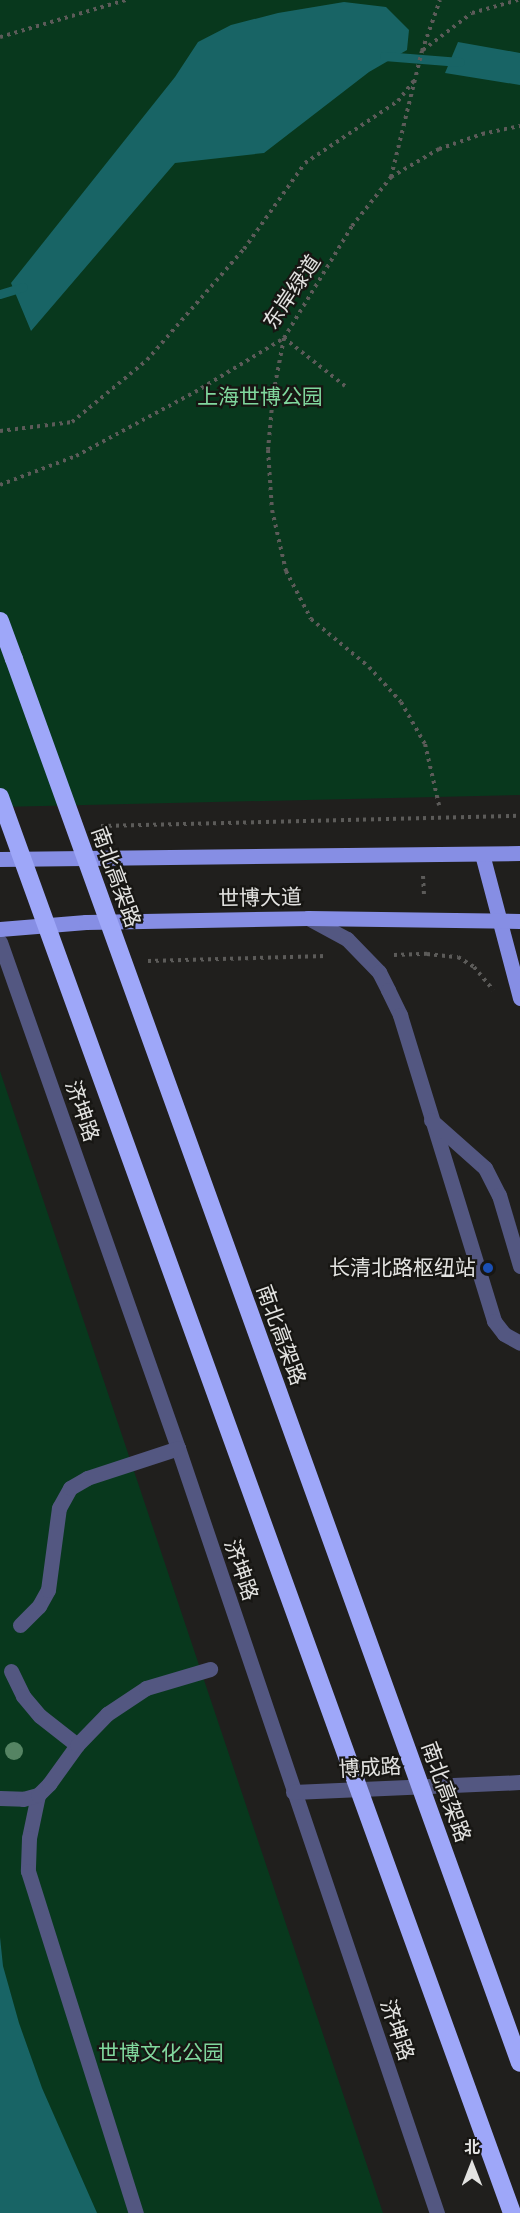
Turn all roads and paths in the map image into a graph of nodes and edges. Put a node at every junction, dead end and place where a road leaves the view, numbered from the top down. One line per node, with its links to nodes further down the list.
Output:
1 (126, 0): 4 (path)
2 (440, 0): 5 (path)
3 (518, 0): 5 (path)
4 (0, 37)
5 (422, 51): 6 (path)
6 (415, 79): 8 (path); 11 (path)
7 (520, 126): 8 (path, 东岸绿道)
8 (392, 177): 9 (path, 东岸绿道)
9 (284, 338): 10 (path); 12 (path, 东岸绿道); 15 (path)
10 (345, 386)
11 (0, 432)
12 (0, 485)
13 (0, 621): 45 (highway, 南北高架路, bridge)
14 (0, 797): 48 (highway, bridge)
15 (439, 806)
16 (520, 816): 17 (path)
17 (96, 826)
18 (520, 853): 19 (main road, 世博大道)
19 (482, 854): 20 (main road, 世博大道); 25 (main road)
20 (422, 855): 21 (main road, 世博大道); 23 (path)
21 (0, 860)
22 (308, 918): 23 (main road, 世博大道); 26 (main road, 世博大道); 29 (street)
23 (425, 921): 25 (main road, 世博大道); 28 (path)
24 (520, 921): 25 (main road, 世博大道)
25 (499, 922): 32 (main road)
26 (0, 929)
27 (0, 942): 36 (street, 济坤路)
28 (427, 954): 29 (path); 31 (path)
29 (363, 955): 30 (path); 33 (street)
30 (140, 961)
31 (500, 997)
32 (520, 998)
33 (431, 1120): 34 (street); 35 (street)
34 (520, 1266)
35 (520, 1343)
36 (178, 1448): 37 (street); 42 (street, 济坤路)
37 (20, 1625)
38 (210, 1669): 40 (street)
39 (11, 1671): 40 (street)
40 (77, 1745): 43 (street)
41 (520, 1782): 42 (street, 博成路)
42 (294, 1792): 47 (street, 济坤路)
43 (38, 1795): 44 (street); 46 (street)
44 (0, 1798)
45 (520, 2063)
46 (136, 2213)
47 (437, 2213)
48 (512, 2213)

